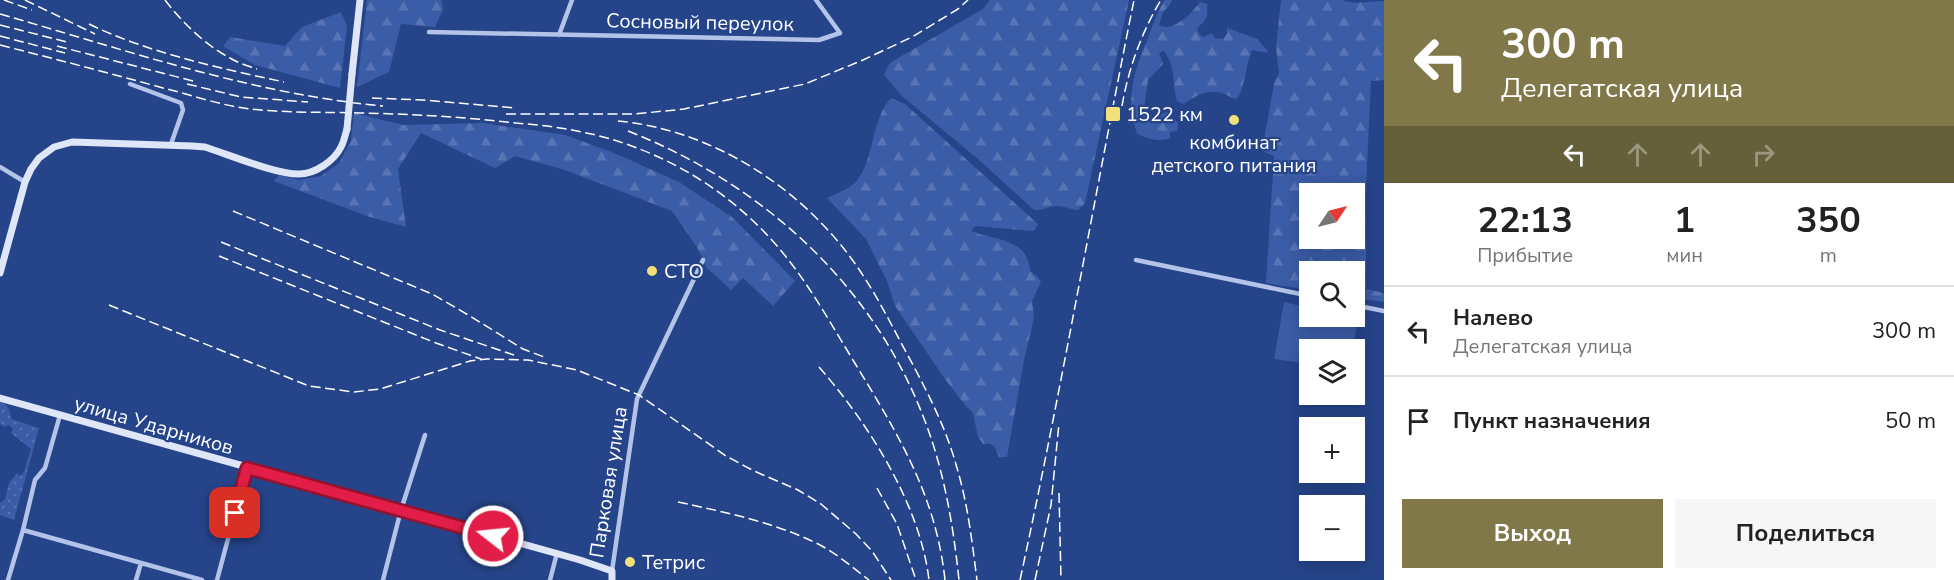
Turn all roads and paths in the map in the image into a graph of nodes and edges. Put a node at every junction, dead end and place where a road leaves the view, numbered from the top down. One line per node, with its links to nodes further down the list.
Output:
1 (360, 0): 7 (main road, bridge)
2 (573, 0): 5 (street)
3 (816, 0): 5 (street, Сосновый переулок)
4 (429, 32): 5 (street, Сосновый переулок)
5 (560, 35)
6 (130, 84): 7 (street)
7 (171, 144): 9 (main road)
8 (0, 167): 9 (street)
9 (25, 183): 12 (main road)
10 (703, 260): 24 (street, Парковая улица)
11 (1136, 260): 13 (street)
12 (0, 273)
13 (1299, 294)
14 (1365, 307): 15 (street)
15 (1384, 311)
16 (0, 398): 17 (main road, улица Ударников)
17 (60, 415): 19 (main road, улица Ударников); 21 (street)
18 (424, 435): 20 (street)
19 (247, 468): 20 (main road, улица Ударников); 28 (street)
20 (401, 510): 22 (main road, улица Ударников); 29 (street)
21 (23, 530): 23 (street); 25 (street)
22 (557, 554): 24 (main road, улица Ударников); 30 (street)
23 (141, 563): 26 (street); 27 (street)
24 (612, 571): 31 (main road, Парковая улица)
25 (8, 580)
26 (136, 580)
27 (202, 580)
28 (217, 580)
29 (383, 580)
30 (550, 580)
31 (612, 580)

